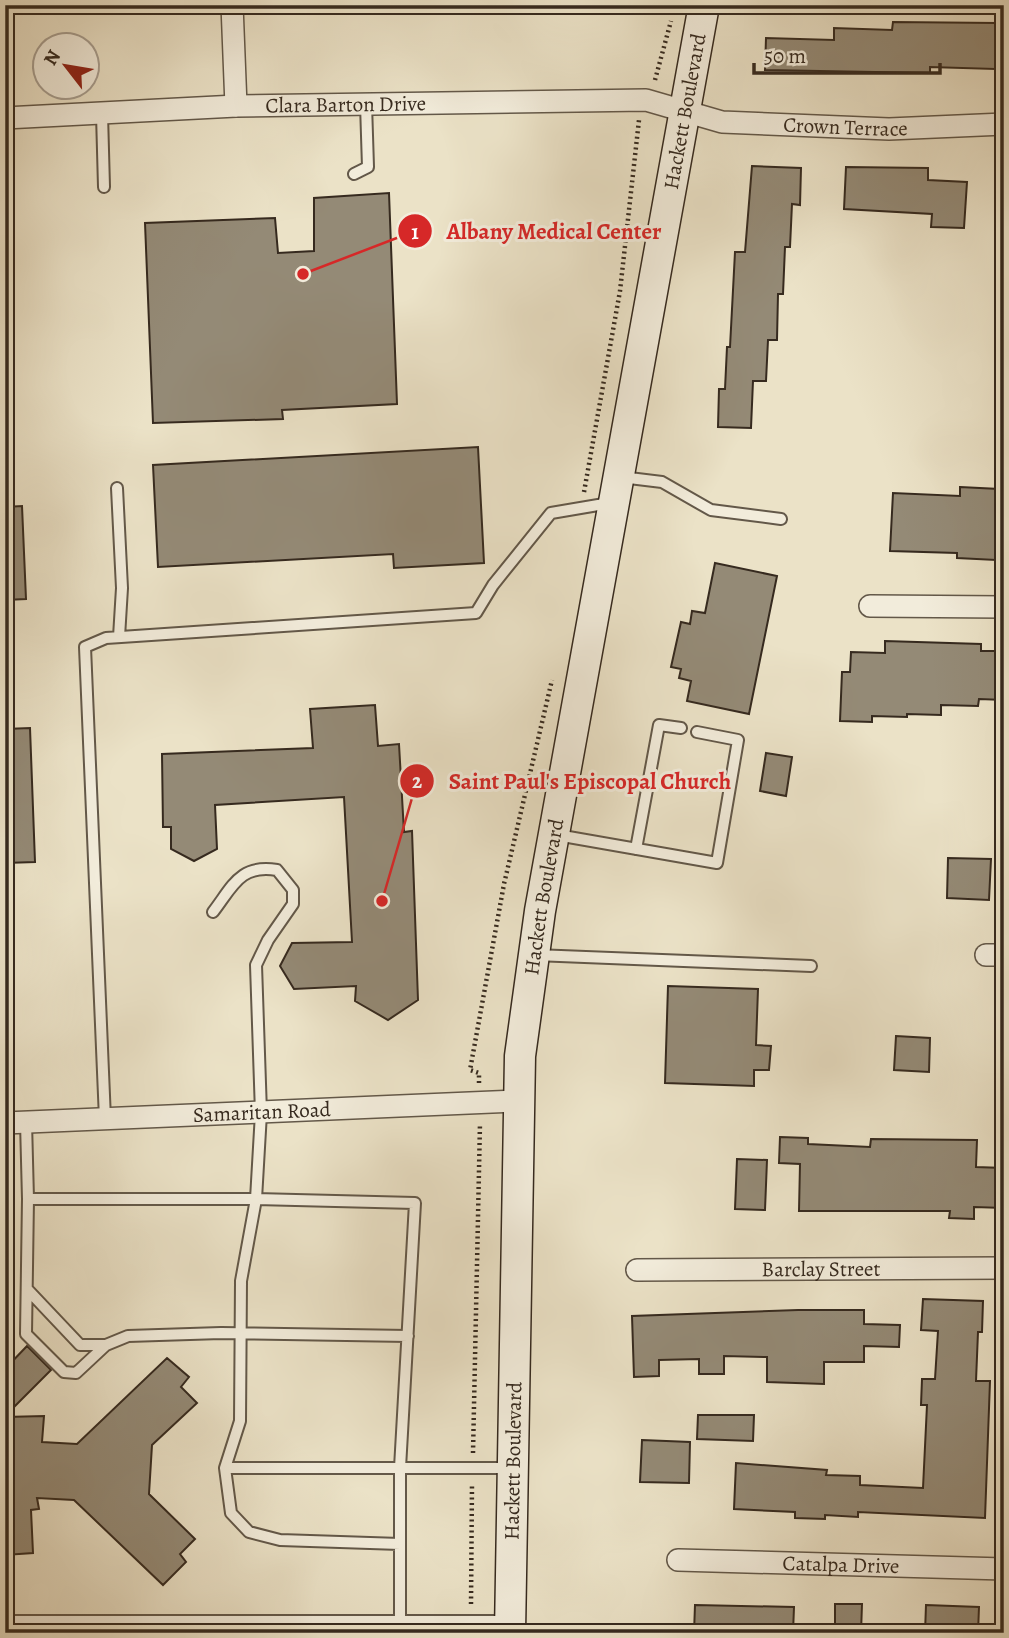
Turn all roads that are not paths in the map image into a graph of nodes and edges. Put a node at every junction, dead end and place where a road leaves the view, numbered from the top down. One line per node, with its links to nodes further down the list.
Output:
1 (232, 5): 4 (street)
2 (704, 5): 5 (street, Hackett Boulevard)
3 (366, 104): 4 (street, Clara Barton Drive); 5 (street, Clara Barton Drive); 9 (lane)
4 (236, 106): 6 (street, Clara Barton Drive)
5 (686, 112): 8 (street, Crown Terrace); 12 (street, Hackett Boulevard)
6 (102, 114): 7 (street, Clara Barton Drive); 10 (lane)
7 (5, 118)
8 (1004, 124)
9 (354, 174)
10 (104, 187)
11 (117, 488): 16 (lane)
12 (618, 490): 13 (lane); 16 (lane); 19 (street, Hackett Boulevard)
13 (781, 519)
14 (870, 606): 15 (street)
15 (1004, 607)
16 (119, 637): 26 (lane)
17 (681, 728): 20 (lane)
18 (697, 732): 20 (lane)
19 (554, 834): 20 (lane); 22 (street, Hackett Boulevard)
20 (636, 849)
21 (213, 912): 25 (lane)
22 (533, 955): 23 (lane); 24 (street, Hackett Boulevard)
23 (811, 966)
24 (518, 1101): 25 (street, Samaritan Road); 38 (street, Hackett Boulevard)
25 (261, 1113): 26 (street, Samaritan Road); 29 (lane)
26 (105, 1119): 27 (street, Samaritan Road)
27 (16, 1122): 28 (lane)
28 (28, 1199): 29 (lane); 32 (lane)
29 (256, 1199): 33 (lane); 34 (lane)
30 (1004, 1268): 31 (street, Barclay Street)
31 (637, 1270)
32 (27, 1289): 35 (lane); 35 (lane)
33 (238, 1334): 34 (lane); 35 (lane); 36 (lane)
34 (408, 1336): 37 (lane)
35 (106, 1345)
36 (225, 1468): 37 (lane); 39 (lane)
37 (400, 1468): 38 (lane); 39 (lane)
38 (511, 1469): 44 (street, Hackett Boulevard)
39 (400, 1544): 43 (lane)
40 (678, 1560): 41 (street, Catalpa Drive)
41 (1004, 1569)
42 (5, 1621): 43 (lane)
43 (400, 1622): 44 (lane)
44 (510, 1627)

